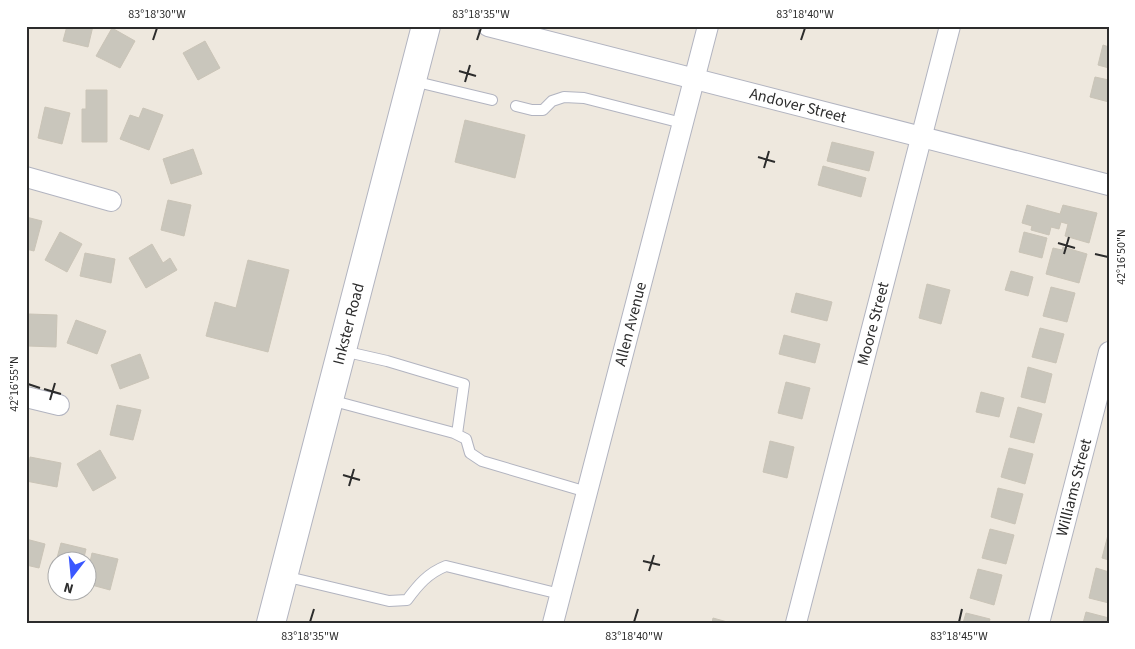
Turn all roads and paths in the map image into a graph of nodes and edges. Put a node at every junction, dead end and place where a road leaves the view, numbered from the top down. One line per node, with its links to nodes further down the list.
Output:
1 (426, 26): 6 (main road, Inkster Road)
2 (488, 26): 5 (street, Andover Street)
3 (708, 26): 5 (street, Allen Avenue)
4 (950, 26): 10 (street, Moore Street)
5 (694, 79): 9 (street, Allen Avenue); 10 (street, Andover Street)
6 (412, 80): 7 (lane); 14 (main road, Inkster Road)
7 (492, 100)
8 (516, 106): 9 (lane)
9 (682, 123): 20 (street, Allen Avenue)
10 (922, 137): 12 (street, Andover Street); 25 (street, Moore Street)
11 (26, 177): 13 (street)
12 (1109, 185)
13 (111, 201)
14 (342, 350): 17 (main road, Inkster Road); 19 (lane)
15 (1109, 352): 26 (street, Williams Street)
16 (26, 397): 18 (street)
17 (329, 400): 19 (lane); 21 (main road, Inkster Road)
18 (58, 405)
19 (457, 434): 20 (lane)
20 (587, 492): 22 (street, Allen Avenue)
21 (283, 576): 22 (lane); 23 (main road, Inkster Road)
22 (560, 594): 24 (street, Allen Avenue)
23 (271, 623)
24 (553, 623)
25 (796, 623)
26 (1039, 623)

